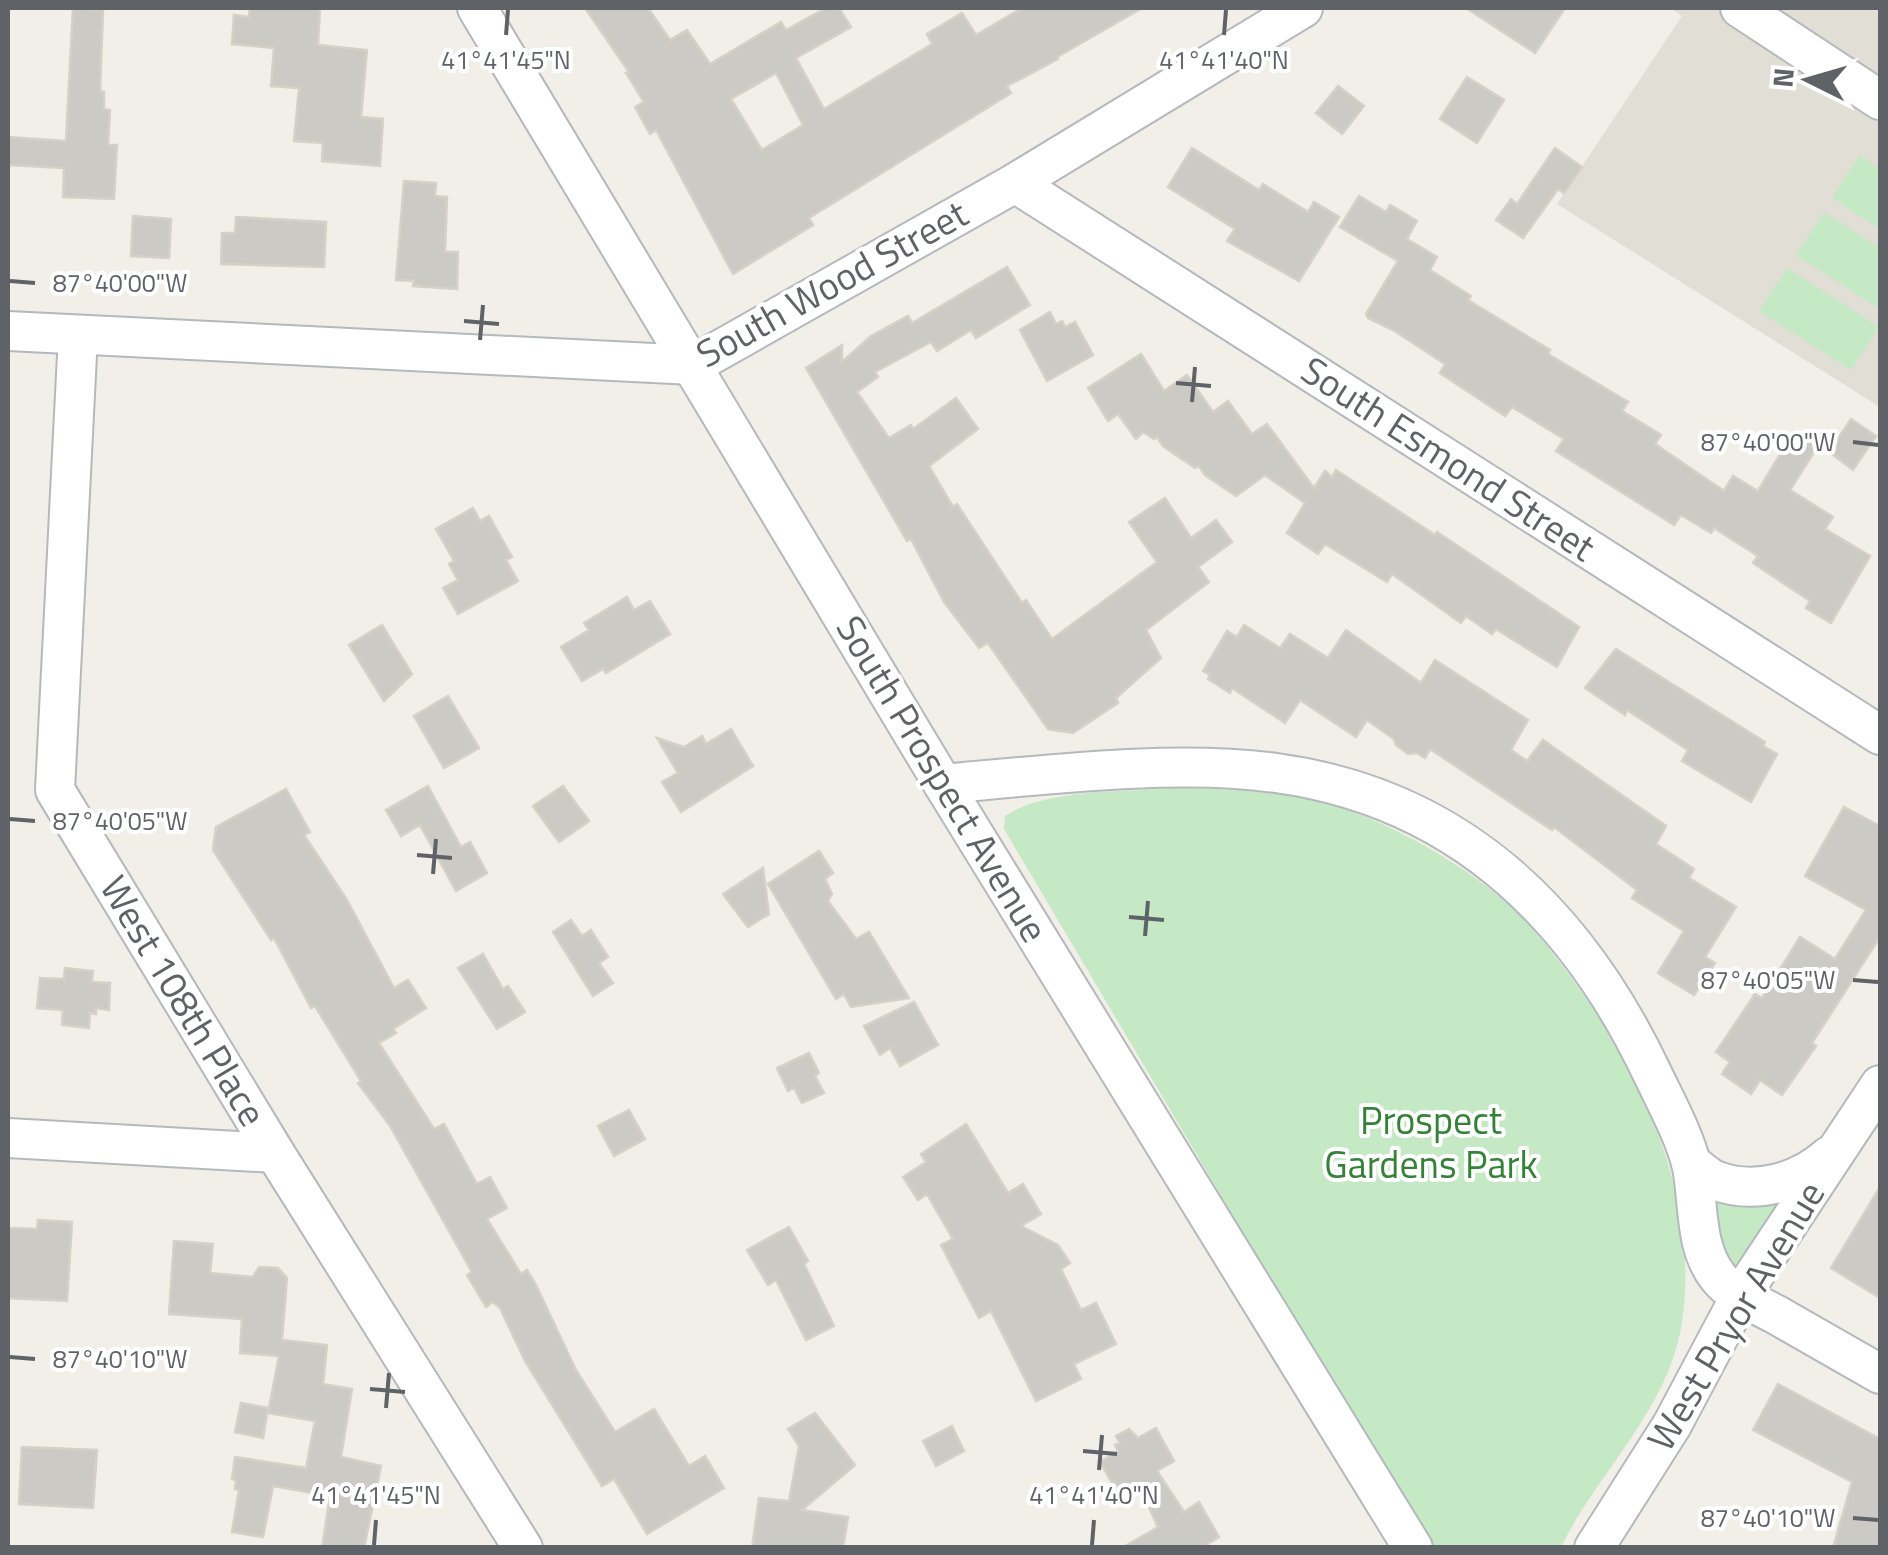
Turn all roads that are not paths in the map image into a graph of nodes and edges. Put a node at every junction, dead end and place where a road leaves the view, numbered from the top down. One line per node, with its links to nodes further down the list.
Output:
1 (478, 8): 8 (street, South Prospect Avenue)
2 (1303, 8): 5 (street, South Wood Street)
3 (1740, 8): 4 (street)
4 (1880, 100)
5 (1015, 183): 8 (street, South Wood Street); 9 (street, South Esmond Street)
6 (8, 330): 7 (street, South Wood Street)
7 (78, 335): 8 (street, South Wood Street); 14 (street, West 108th Place)
8 (693, 366): 10 (street, South Prospect Avenue)
9 (1880, 736)
10 (943, 784): 15 (street); 19 (street, South Prospect Avenue)
11 (1880, 1085): 13 (street, West Pryor Avenue)
12 (8, 1138): 14 (street)
13 (1841, 1145): 15 (street); 16 (street, West Pryor Avenue)
14 (275, 1153): 18 (street, West 108th Place)
15 (1691, 1163): 16 (street)
16 (1741, 1295): 17 (street); 20 (street, West Pryor Avenue)
17 (1880, 1374)
18 (522, 1548)
19 (1413, 1548)
20 (1594, 1548)

